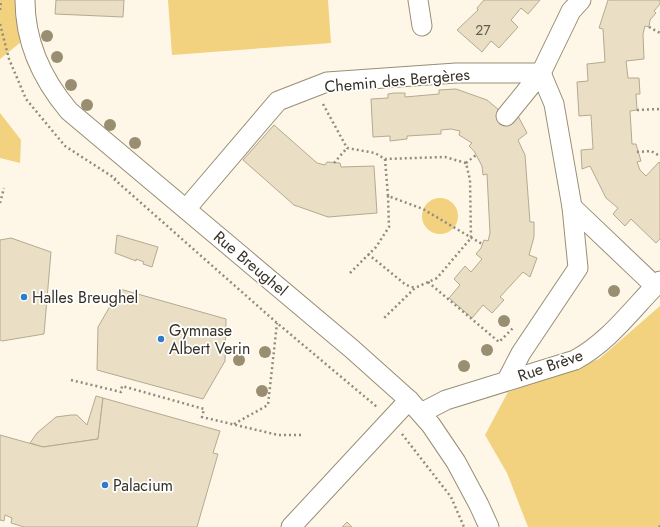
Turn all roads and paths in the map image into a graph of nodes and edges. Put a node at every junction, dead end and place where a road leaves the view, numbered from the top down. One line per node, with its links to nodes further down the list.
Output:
1 (1, 0): 5 (path)
2 (25, 0): 26 (street, Rue Breughel)
3 (418, 0): 6 (street)
4 (581, 0): 9 (street)
5 (0, 10)
6 (422, 26)
7 (649, 27): 8 (path)
8 (660, 33)
9 (541, 73): 10 (street, Chemin des Bergères); 13 (street); 25 (street)
10 (315, 87): 14 (path); 26 (street, Chemin des Bergères)
11 (660, 109): 12 (path)
12 (637, 110)
13 (506, 116)
14 (346, 148): 18 (path); 19 (path)
15 (637, 152): 17 (path)
16 (476, 154): 20 (path)
17 (660, 156)
18 (384, 159): 20 (path); 23 (path)
19 (334, 163)
20 (466, 164): 27 (path)
21 (114, 179): 35 (path)
22 (4, 188): 24 (path)
23 (388, 196): 27 (path); 29 (path)
24 (0, 203)
25 (572, 207): 32 (street); 38 (street)
26 (186, 209): 39 (street, Rue Breughel)
27 (471, 238): 28 (path); 31 (path)
28 (482, 244)
29 (368, 254): 30 (path); 33 (path)
30 (350, 273)
31 (428, 282): 33 (path); 36 (path)
32 (658, 283): 38 (street, Rue Brève)
33 (415, 288): 34 (path)
34 (383, 319)
35 (277, 323): 40 (path); 41 (path)
36 (514, 326)
37 (71, 380): 41 (path)
38 (507, 380): 39 (street, Rue Brève)
39 (415, 406): 40 (street, Rue Brève); 45 (street, Rue Breughel)
40 (391, 420): 43 (street, Rue Brève); 44 (path)
41 (233, 424): 42 (path)
42 (302, 435)
43 (291, 527)
44 (464, 527)
45 (489, 527)

